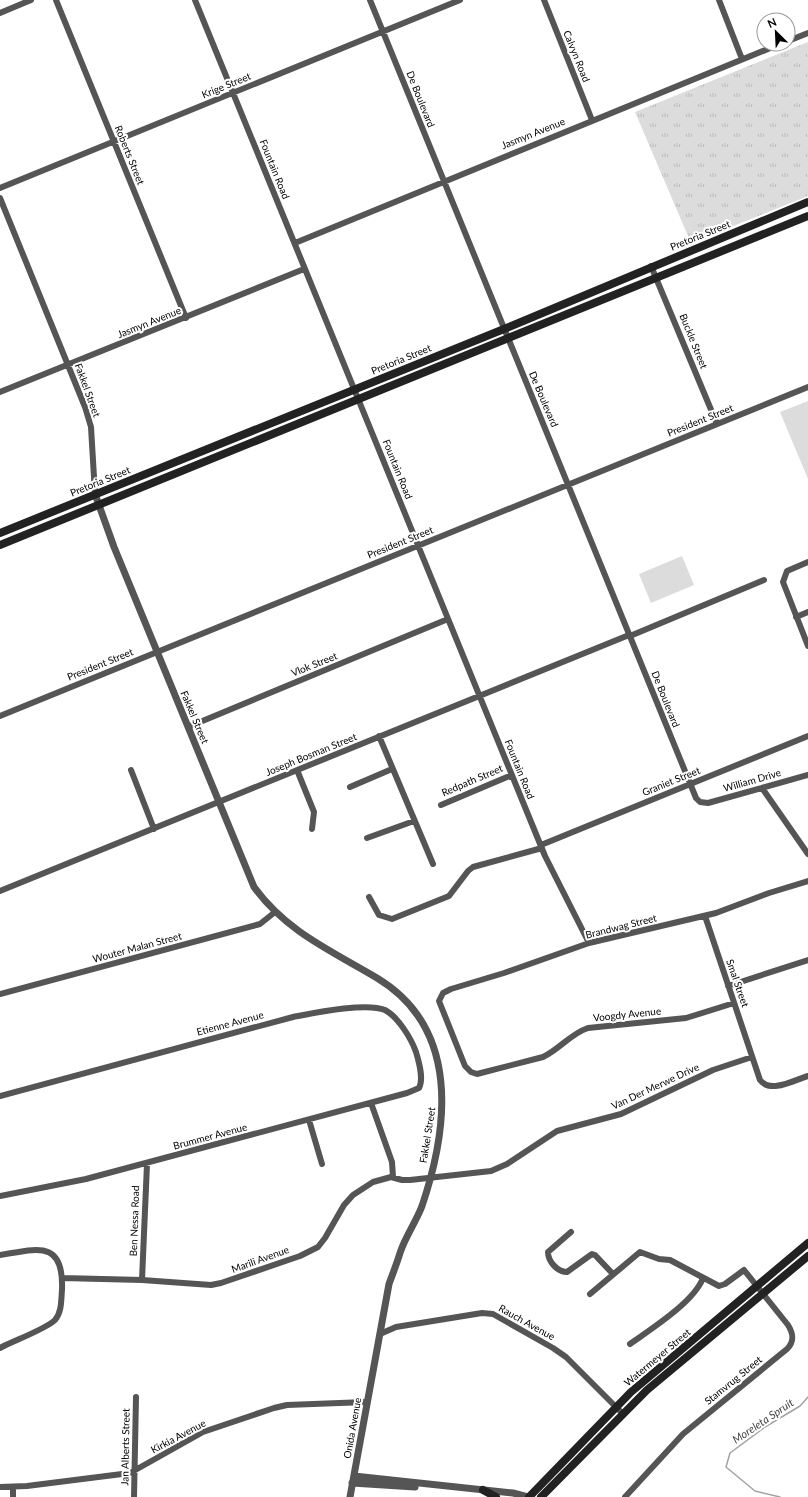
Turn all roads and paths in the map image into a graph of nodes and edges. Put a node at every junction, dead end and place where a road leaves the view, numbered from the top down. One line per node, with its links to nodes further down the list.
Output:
1 (31, 0): 8 (street)
2 (56, 0): 16 (street, Roberts Street)
3 (195, 0): 14 (street, Fountain Road)
4 (370, 0): 9 (street, De Boulevard)
5 (460, 0): 9 (street, Krige Street)
6 (544, 0): 15 (street, Calvyn Road)
7 (719, 0): 13 (street)
8 (0, 13)
9 (383, 31): 14 (street, Krige Street); 17 (street, De Boulevard)
10 (808, 33): 11 (street)
11 (796, 38)
12 (760, 52): 13 (street, Jasmyn Avenue)
13 (742, 59): 15 (street, Jasmyn Avenue)
14 (233, 93): 16 (street, Krige Street); 23 (street, Fountain Road)
15 (592, 120): 17 (street, Jasmyn Avenue)
16 (114, 140): 18 (street, Krige Street); 28 (street, Roberts Street)
17 (443, 181): 23 (street, Jasmyn Avenue); 29 (street, De Boulevard)
18 (0, 188)
19 (0, 198): 31 (street, Fakkel Street)
20 (808, 202): 24 (main road, Pretoria Street)
21 (808, 216): 22 (main road, Pretoria Street)
22 (763, 234): 24 (main road); 27 (main road, Pretoria Street)
23 (295, 243): 26 (street, Fountain Road)
24 (671, 258): 25 (main road, Pretoria Street)
25 (651, 266): 27 (street, Buckle Street); 29 (main road, Pretoria Street)
26 (304, 269): 28 (street, Jasmyn Avenue); 33 (street, Fountain Road)
27 (656, 277): 30 (main road, Pretoria Street); 36 (street, Buckle Street)
28 (186, 318): 31 (street, Jasmyn Avenue)
29 (504, 329): 30 (street, De Boulevard); 33 (main road, Pretoria Street)
30 (507, 338): 35 (main road, Pretoria Street); 37 (street, De Boulevard)
31 (69, 365): 34 (street, Jasmyn Avenue); 38 (street, Fakkel Street)
32 (808, 387): 36 (street, President Street)
33 (354, 388): 35 (street, Fountain Road); 38 (main road, Pretoria Street)
34 (0, 392)
35 (358, 398): 39 (main road, Pretoria Street); 42 (street, Fountain Road)
36 (717, 424): 37 (street, President Street)
37 (568, 485): 42 (street, President Street); 48 (street, De Boulevard)
38 (95, 494): 39 (street, Fakkel Street); 40 (main road, Pretoria Street)
39 (97, 504): 41 (main road, Pretoria Street); 50 (street, Fakkel Street)
40 (0, 533)
41 (0, 545)
42 (418, 546): 47 (street, Fountain Road); 50 (street, President Street)
43 (808, 562): 46 (street)
44 (764, 580): 48 (street, Joseph Bosman Street)
45 (808, 612): 46 (street)
46 (796, 617): 49 (street)
47 (448, 619): 51 (street, Fountain Road); 53 (street, Vlok Street)
48 (630, 636): 51 (street, Joseph Bosman Street); 61 (street, De Boulevard)
49 (808, 646)
50 (157, 652): 52 (street, President Street); 53 (street, Fakkel Street)
51 (480, 696): 54 (street, Joseph Bosman Street); 59 (street, Fountain Road)
52 (0, 716)
53 (188, 728): 64 (street, Fakkel Street)
54 (379, 736): 56 (street); 58 (street, Joseph Bosman Street)
55 (808, 736): 61 (street, Graniet Street)
56 (392, 769): 62 (street); 67 (street)
57 (131, 770): 68 (street)
58 (297, 770): 64 (street, Joseph Bosman Street); 69 (street)
59 (512, 775): 66 (street, Redpath Street); 71 (street, Fountain Road)
60 (808, 775): 63 (street, William Drive)
61 (690, 784): 65 (street, De Boulevard); 71 (street, Graniet Street)
62 (350, 786)
63 (762, 788): 65 (street, William Drive); 72 (street)
64 (219, 802): 68 (street, Joseph Bosman Street); 77 (street, Fakkel Street)
65 (702, 803)
66 (441, 805)
67 (414, 820): 70 (street); 73 (street)
68 (154, 829): 75 (street, Joseph Bosman Street)
69 (312, 829)
70 (367, 838)
71 (541, 846): 76 (street, Graniet Street); 79 (street, Fountain Road)
72 (808, 854)
73 (433, 864)
74 (808, 882): 78 (street, Brandwag Street)
75 (0, 891)
76 (369, 897)
77 (275, 912): 82 (street, Wouter Malan Street); 94 (street, Fakkel Street)
78 (705, 916): 79 (street, Brandwag Street); 81 (street, Smal Street)
79 (589, 943): 83 (street, Brandwag Street)
80 (808, 960): 81 (street)
81 (728, 986): 84 (street, Smal Street)
82 (0, 994)
83 (441, 996): 84 (street, Voogdy Avenue)
84 (734, 1003): 85 (street, Smal Street)
85 (752, 1057): 86 (street); 94 (street, Van Der Merwe Drive)
86 (808, 1076)
87 (421, 1084): 88 (street, Etienne Avenue); 89 (street, Brummer Avenue)
88 (0, 1096)
89 (371, 1103): 90 (street, Brummer Avenue); 93 (street)
90 (309, 1120): 91 (street, Brummer Avenue); 92 (street)
91 (147, 1164): 95 (street, Brummer Avenue); 104 (street, Ben Nessa Road)
92 (322, 1164)
93 (393, 1177): 94 (street, Marili Avenue); 104 (street, Marili Avenue)
94 (430, 1178): 98 (street, Onida Avenue)
95 (0, 1196)
96 (571, 1232): 101 (street)
97 (808, 1243): 105 (main road, Watermeyer Street)
98 (400, 1254): 108 (street, Onida Avenue); 113 (street, Onida Avenue)
99 (0, 1255): 102 (street)
100 (808, 1256): 107 (main road, Watermeyer Street)
101 (613, 1274): 103 (street); 106 (street)
102 (62, 1278): 104 (street, Marili Avenue); 112 (street)
103 (703, 1278): 105 (street, Stamvrug Street); 111 (street)
104 (142, 1280)
105 (758, 1287): 107 (street, Stamvrug Street); 116 (main road, Watermeyer Street)
106 (590, 1294)
107 (764, 1294): 117 (main road, Watermeyer Street); 129 (street, Stamvrug Street)
108 (383, 1318): 109 (street); 110 (street, Onida Avenue)
109 (396, 1327): 110 (street, Rauch Avenue); 116 (street, Rauch Avenue)
110 (380, 1334): 113 (street, Onida Avenue)
111 (630, 1344)
112 (0, 1348)
113 (373, 1363): 115 (street, Onida Avenue)
114 (136, 1397): 118 (street, Jan Alberts Street)
115 (366, 1402): 118 (street, Kirkia Avenue); 119 (street, Onida Avenue)
116 (616, 1407): 117 (street, Rauch Avenue); 127 (main road, Watermeyer Street)
117 (623, 1414): 128 (main road, Watermeyer Street)
118 (135, 1471): 121 (street, Kirkia Avenue); 124 (street, Jan Alberts Street)
119 (353, 1480): 122 (street); 125 (street, Onida Avenue)
120 (0, 1487): 121 (street, Kirkia Avenue)
121 (13, 1487): 123 (street)
122 (483, 1490): 126 (main road); 127 (street)
123 (13, 1497)
124 (134, 1497)
125 (350, 1497)
126 (496, 1497)
127 (528, 1497)
128 (541, 1497)
129 (625, 1497)

